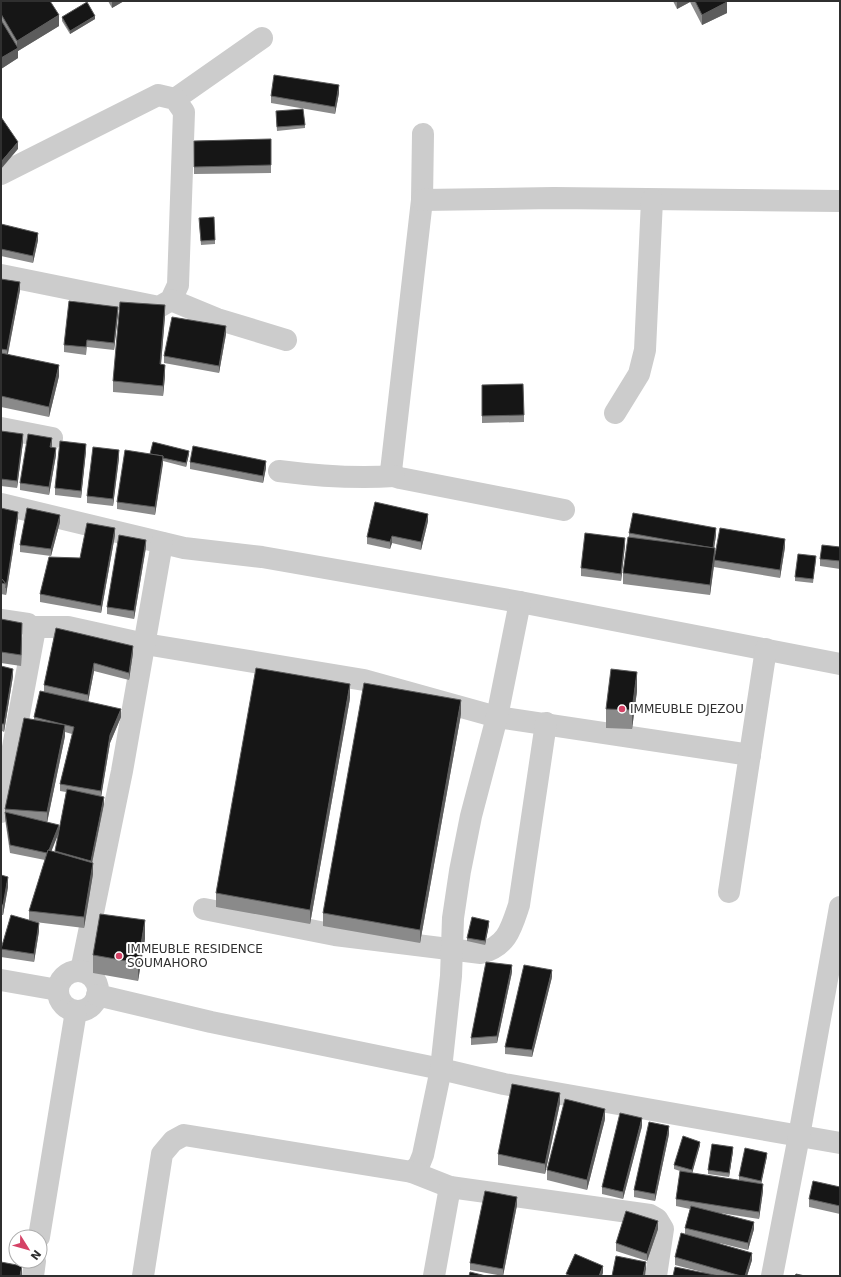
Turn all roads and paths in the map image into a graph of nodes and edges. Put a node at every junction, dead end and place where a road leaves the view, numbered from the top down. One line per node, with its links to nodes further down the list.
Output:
1 (262, 38): 2 (street)
2 (174, 99): 4 (street); 9 (street)
3 (423, 134): 5 (street)
4 (1, 174)
5 (422, 200): 6 (street); 15 (street)
6 (652, 200): 7 (street); 11 (street)
7 (840, 201)
8 (1, 275): 9 (street)
9 (171, 300): 10 (street)
10 (286, 340)
11 (615, 413)
12 (1, 428): 13 (street)
13 (52, 438)
14 (279, 472): 15 (street)
15 (394, 476): 17 (street)
16 (1, 504): 18 (street)
17 (564, 510)
18 (162, 543): 19 (street); 22 (street)
19 (520, 602): 23 (street); 25 (street)
20 (1, 620): 21 (street)
21 (32, 627): 22 (street); 28 (street)
22 (144, 644): 25 (street); 33 (street)
23 (766, 649): 24 (street); 27 (street)
24 (840, 664)
25 (497, 716): 26 (street); 32 (street)
26 (546, 723): 27 (street); 32 (street)
27 (750, 755): 29 (street)
28 (1, 812)
29 (729, 892)
30 (840, 907): 39 (street)
31 (204, 908): 32 (street)
32 (452, 950): 38 (street)
33 (81, 972): 35 (street); 36 (street)
34 (1, 980): 35 (street)
35 (58, 990): 37 (street)
36 (97, 995): 37 (street); 38 (street)
37 (76, 1011): 43 (street)
38 (441, 1069): 39 (street); 41 (street)
39 (799, 1136): 40 (street); 47 (street)
40 (840, 1143)
41 (412, 1172): 42 (street); 44 (street)
42 (450, 1187): 45 (street); 46 (street)
43 (40, 1229)
44 (142, 1276)
45 (434, 1276)
46 (656, 1276)
47 (772, 1276)

